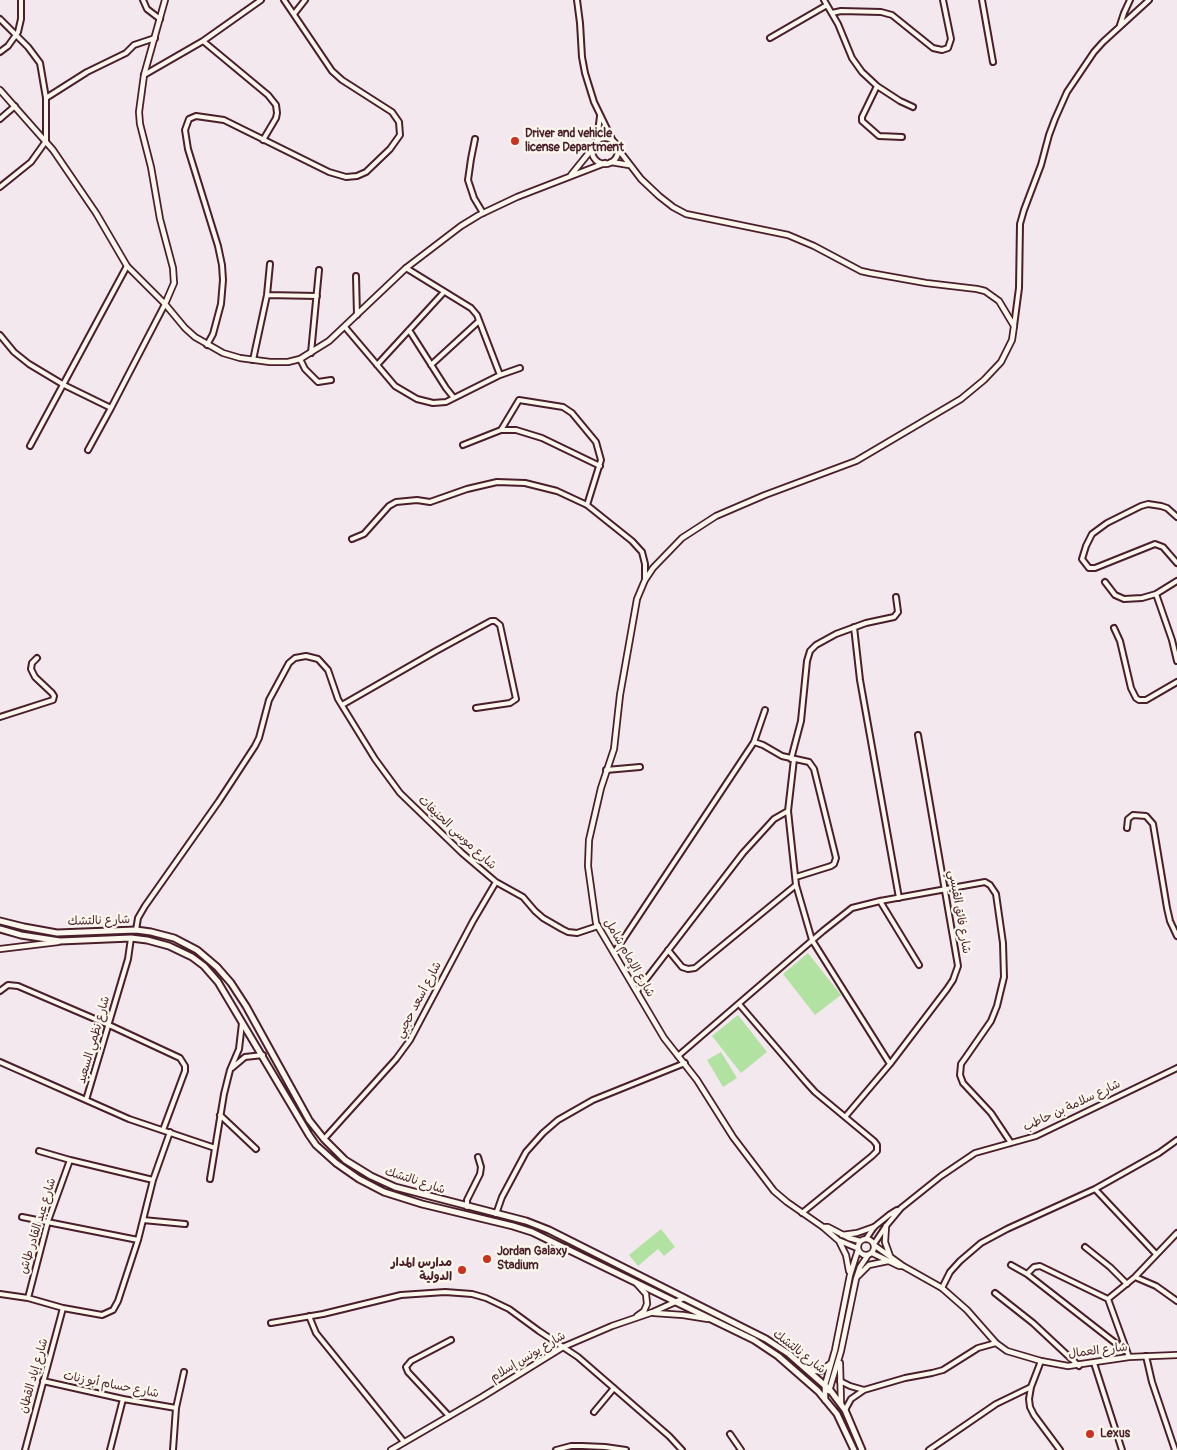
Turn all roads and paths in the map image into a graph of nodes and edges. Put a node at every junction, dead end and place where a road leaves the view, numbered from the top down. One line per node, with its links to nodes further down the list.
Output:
1 (21, 0): 19 (street)
2 (143, 0): 17 (street)
3 (165, 0): 17 (street)
4 (261, 0): 22 (street)
5 (284, 0): 15 (street)
6 (305, 0): 15 (street)
7 (577, 0): 31 (street)
8 (824, 0): 13 (street)
9 (943, 0): 14 (street)
10 (982, 0): 24 (street)
11 (1130, 0): 18 (street)
12 (1149, 0): 18 (street)
13 (827, 5): 14 (street); 21 (street)
14 (832, 13): 26 (street)
15 (294, 14): 35 (street)
16 (0, 19): 19 (street)
17 (160, 19): 20 (street)
18 (1120, 26): 57 (street)
19 (16, 35): 23 (street); 28 (street)
20 (155, 38): 25 (street); 28 (street)
21 (770, 38)
22 (203, 42): 25 (street); 35 (street)
23 (0, 52)
24 (993, 62)
25 (144, 75): 54 (street)
26 (877, 86): 30 (street); 33 (street)
27 (0, 90): 29 (street)
28 (46, 98): 37 (street)
29 (15, 106): 32 (street); 37 (street)
30 (913, 107)
31 (600, 114): 36 (street); 38 (street)
32 (0, 120)
33 (902, 137)
34 (475, 139): 45 (street)
35 (263, 140): 61 (street)
36 (612, 140): 38 (street); 40 (street)
37 (46, 141): 44 (street); 47 (street)
38 (597, 141): 39 (street)
39 (592, 149): 41 (street); 43 (street)
40 (618, 149): 41 (street); 42 (street)
41 (608, 163): 42 (street); 43 (street)
42 (629, 165): 57 (street)
43 (570, 176): 45 (street)
44 (0, 187)
45 (483, 213): 48 (street)
46 (270, 264): 52 (street)
47 (126, 266): 54 (street); 70 (street)
48 (406, 268): 51 (street); 55 (street)
49 (319, 270): 53 (street)
50 (356, 276): 55 (street)
51 (444, 292): 56 (street); 59 (street)
52 (267, 295): 53 (street); 64 (street)
53 (317, 296): 62 (street)
54 (165, 304): 61 (street); 72 (street)
55 (357, 315): 58 (street)
56 (479, 321): 66 (street); 68 (street)
57 (1014, 326): 82 (street, شارع الإمام شامل)
58 (345, 327): 62 (street); 65 (street)
59 (409, 330): 65 (street); 66 (street)
60 (0, 335): 70 (street)
61 (207, 345): 64 (street)
62 (310, 353): 63 (street)
63 (300, 359): 64 (street); 69 (street)
64 (253, 360)
65 (377, 365): 71 (street)
66 (431, 365): 71 (street)
67 (520, 368): 68 (street)
68 (500, 375): 71 (street)
69 (331, 380)
70 (64, 385): 72 (street); 75 (street)
71 (454, 398)
72 (111, 408): 76 (street)
73 (501, 430): 74 (street); 77 (street); 77 (street)
74 (463, 445)
75 (30, 446)
76 (88, 450)
77 (600, 466): 78 (street)
78 (587, 506): 80 (street); 82 (street)
79 (1177, 517): 81 (street)
80 (352, 539)
81 (1177, 564)
82 (645, 580): 100 (street, شارع الإمام شامل)
83 (1177, 581): 85 (street)
84 (1106, 582): 85 (street)
85 (1156, 594): 90 (street)
86 (896, 597): 87 (street)
87 (854, 628): 98 (street); 107 (street)
88 (1114, 628): 91 (street)
89 (37, 658): 95 (street)
90 (1177, 661)
91 (1177, 682)
92 (342, 705): 93 (street); 104 (street, شارع موسى الحنيفات); 112 (street, شارع موسى الحنيفات)
93 (476, 708)
94 (765, 710): 97 (street)
95 (0, 717)
96 (918, 734): 106 (street, شارع فائق القيسي)
97 (754, 742): 98 (street); 119 (street)
98 (793, 759): 101 (street); 103 (street)
99 (640, 767): 100 (street)
100 (606, 770): 110 (street, شارع الإمام شامل)
101 (788, 811): 103 (street); 118 (street)
102 (1128, 828): 113 (street)
103 (796, 876): 105 (street)
104 (496, 882): 110 (street, شارع موسى الحنيفات); 140 (street, شارع أسعد حجبي)
105 (796, 885): 115 (street); 118 (street)
106 (944, 889): 107 (street); 130 (street, شارع فائق القيسي); 142 (street)
107 (899, 898): 108 (street)
108 (880, 900): 115 (street); 120 (street)
109 (0, 921): 112 (main road, شارع نالتشك)
110 (598, 926): 119 (street, شارع الإمام شامل)
111 (0, 929): 116 (main road, شارع نالتشك)
112 (136, 930): 131 (main road, شارع نالتشك)
113 (1177, 936)
114 (131, 938): 116 (main road, شارع نالتشك); 124 (main road, شارع نالتشك); 125 (street, شارع نظمي السعيد)
115 (812, 940): 123 (street); 130 (street)
116 (60, 941): 117 (street)
117 (0, 949)
118 (668, 950): 122 (street)
119 (614, 953): 122 (street, شارع الإمام شامل)
120 (919, 965)
121 (0, 991): 125 (street)
122 (637, 991): 127 (street, شارع الإمام شامل)
123 (739, 1004): 127 (street); 137 (street)
124 (242, 1021): 126 (main road, شارع نالتشك); 134 (street)
125 (109, 1024): 135 (street, شارع نظمي السعيد); 138 (street)
126 (263, 1055): 133 (main road, شارع نالتشك); 134 (street)
127 (678, 1056): 129 (street, شارع الإمام شامل)
128 (0, 1062): 135 (street)
129 (685, 1063): 153 (street, شارع الإمام شامل); 154 (street)
130 (890, 1064): 137 (street, شارع فائق القيسي)
131 (278, 1065): 133 (main road); 140 (main road, شارع نالتشك)
132 (1177, 1068): 142 (street, شارع سلامة بن حاطب)
133 (270, 1069): 179 (main road, شارع نالتشك)
134 (230, 1070): 136 (street)
135 (86, 1100): 138 (street, شارع نظمي السعيد)
136 (220, 1115): 143 (street); 144 (street)
137 (846, 1117): 153 (street)
138 (163, 1130): 139 (street, شارع نظمي السعيد)
139 (170, 1132): 143 (street, شارع نظمي السعيد); 149 (street)
140 (324, 1139): 151 (main road, شارع نالتشك)
141 (1177, 1140): 150 (street)
142 (1012, 1143): 152 (street, شارع سلامة بن حاطب)
143 (215, 1148): 148 (street)
144 (256, 1149)
145 (38, 1150): 147 (street)
146 (478, 1158): 151 (street)
147 (70, 1160): 149 (street); 157 (street, شارع عبد القادر طاش)
148 (210, 1179)
149 (153, 1180): 156 (street)
150 (1095, 1189): 172 (street); 181 (street)
151 (467, 1206): 154 (main road, شارع نالتشك)
152 (901, 1208): 159 (street, شارع سلامة بن حاطب); 161 (street, شارع سلامة بن حاطب)
153 (802, 1212): 160 (street, شارع الإمام شامل)
154 (496, 1214): 185 (main road, شارع نالتشك)
155 (22, 1216): 157 (street)
156 (143, 1220): 158 (street); 165 (street)
157 (48, 1222): 165 (street); 184 (street, شارع عبد القادر طاش)
158 (185, 1224)
159 (886, 1226): 168 (street, شارع سلامة بن حاطب); 173 (street)
160 (823, 1227): 163 (street, شارع الإمام شامل); 166 (street, شارع الإمام شامل)
161 (874, 1227): 163 (street); 164 (street, شارع سلامة بن حاطب)
162 (1177, 1233): 172 (street)
163 (842, 1235): 167 (street, شارع الإمام شامل)
164 (866, 1239): 167 (street); 168 (street)
165 (138, 1240): 189 (street)
166 (838, 1240): 170 (street, شارع الإمام شامل); 176 (street)
167 (860, 1241): 170 (street)
168 (874, 1245): 171 (street); 173 (street)
169 (1085, 1247): 180 (street)
170 (858, 1249): 171 (street); 176 (street)
171 (870, 1254): 173 (street); 178 (street)
172 (1156, 1254): 177 (street)
173 (889, 1259): 178 (street); 181 (street)
174 (1012, 1265): 175 (street)
175 (1027, 1274): 186 (street); 198 (street)
176 (850, 1275): 203 (street)
177 (1135, 1277): 180 (street); 187 (street)
178 (856, 1279): 200 (street)
179 (637, 1284): 188 (main road, شارع نالتشك); 192 (street)
180 (1128, 1284): 186 (street)
181 (942, 1288): 196 (street)
182 (995, 1293): 205 (street)
183 (0, 1294): 184 (street)
184 (28, 1298): 189 (street)
185 (684, 1298): 188 (street, شارع يونس إسلام); 206 (main road, شارع نالتشك)
186 (1108, 1299): 198 (street)
187 (1177, 1301)
188 (674, 1302): 190 (street, شارع يونس إسلام); 193 (main road, شارع نالتشك)
189 (64, 1308): 209 (street, شارع إياد القطان)
190 (652, 1312): 192 (street, شارع يونس إسلام); 193 (street)
191 (309, 1316): 194 (street); 197 (street); 224 (street)
192 (634, 1318): 197 (street, شارع يونس إسلام)
193 (715, 1320): 214 (main road, شارع نالتشك)
194 (271, 1323)
195 (451, 1340): 222 (street)
196 (996, 1344): 202 (street, شارع العمال); 213 (street)
197 (563, 1347): 212 (street); 222 (street, شارع يونس إسلام)
198 (1128, 1355): 201 (street, شارع العمال); 204 (street, شارع العمال)
199 (1177, 1355): 201 (street, شارع العمال)
200 (840, 1356): 208 (street); 215 (street)
201 (1146, 1356): 239 (street)
202 (1041, 1361): 205 (street, شارع العمال); 211 (street)
203 (832, 1362): 206 (street); 210 (street)
204 (1094, 1363): 205 (street, شارع العمال); 238 (street)
205 (1079, 1366)
206 (807, 1368): 210 (main road, شارع نالتشك)
207 (184, 1372): 219 (street)
208 (840, 1381): 213 (street); 218 (street)
209 (43, 1382): 216 (street, شارع حسام أبو زنات); 226 (street, شارع إياد القطان)
210 (825, 1385): 215 (main road, شارع نالتشك)
211 (1031, 1387): 236 (street); 237 (street)
212 (614, 1388): 221 (street); 232 (street)
213 (864, 1390): 220 (street)
214 (818, 1391): 215 (street); 217 (main road, شارع نالتشك)
215 (827, 1391): 217 (street); 218 (main road, شارع نالتشك)
216 (123, 1399): 219 (street, شارع حسام أبو زنات); 227 (street)
217 (825, 1400): 234 (main road, شارع نالتشك)
218 (841, 1404): 220 (main road, شارع نالتشك)
219 (176, 1408): 228 (street)
220 (844, 1410): 235 (main road, شارع نالتشك)
221 (594, 1412)
222 (449, 1416): 224 (street, شارع يونس إسلام)
223 (730, 1434): 233 (street)
224 (404, 1442): 229 (street, شارع يونس إسلام)
225 (605, 1448): 230 (street); 231 (street)
226 (25, 1450)
227 (110, 1450)
228 (173, 1450)
229 (391, 1450)
230 (556, 1450)
231 (626, 1450)
232 (682, 1450)
233 (742, 1450)
234 (854, 1450)
235 (862, 1450)
236 (929, 1450)
237 (1060, 1450)
238 (1122, 1450)
239 (1175, 1450)

